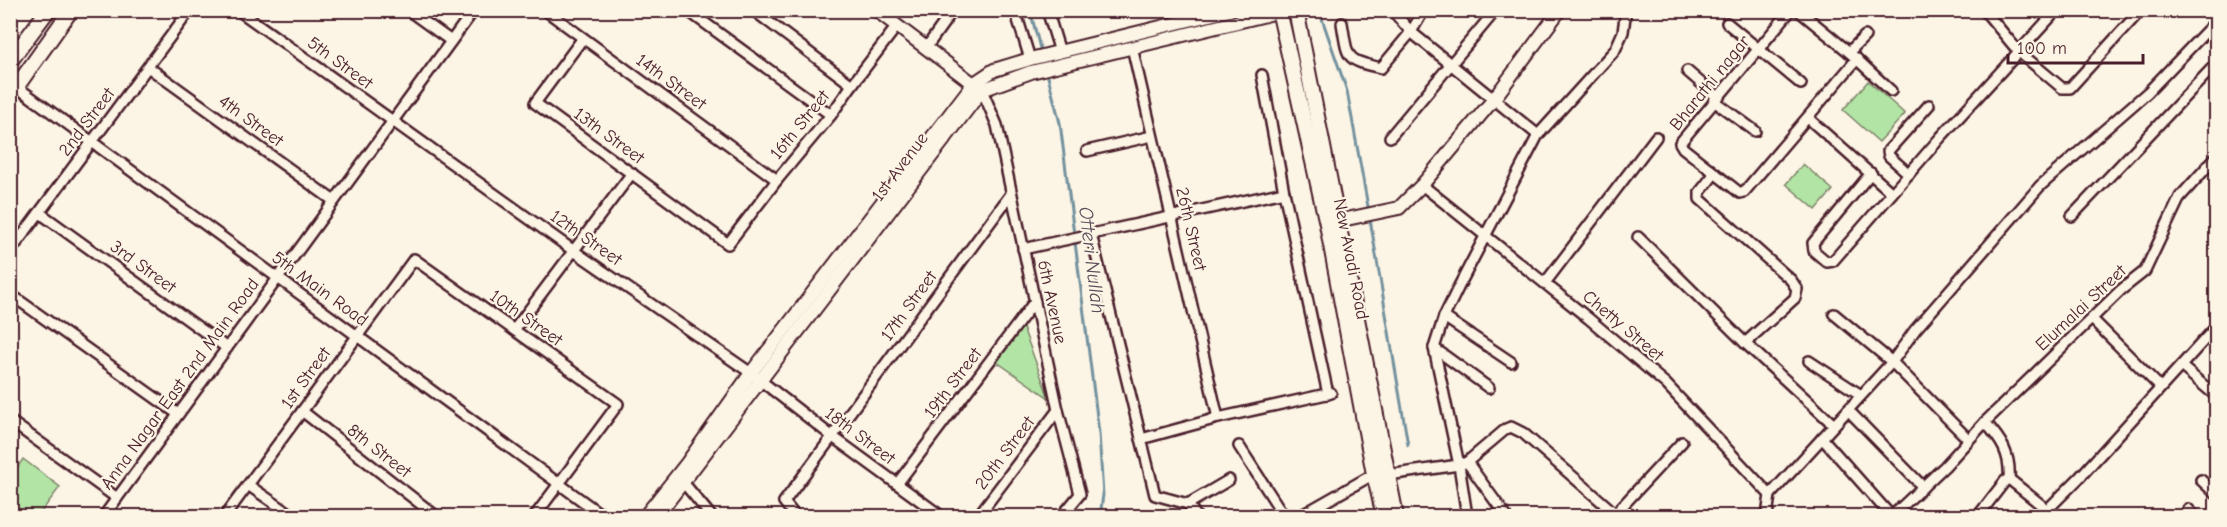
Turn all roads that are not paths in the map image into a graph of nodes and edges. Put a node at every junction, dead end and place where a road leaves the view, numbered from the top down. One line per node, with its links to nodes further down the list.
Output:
1 (48, 10): 43 (main road)
2 (71, 10): 53 (main road)
3 (190, 10): 46 (street, 2nd Street)
4 (238, 10): 59 (street, 5th Street)
5 (408, 10): 34 (street)
6 (474, 10): 34 (street, Anna Nagar East 2nd Main Road)
7 (545, 10): 33 (street, 14th Street)
8 (687, 10): 57 (street)
9 (753, 10): 50 (street)
10 (876, 10): 30 (street)
11 (953, 10): 36 (street)
12 (1015, 10): 41 (street)
13 (1047, 10): 39 (street)
14 (1230, 10): 39 (street, 1st Avenue)
15 (1296, 10): 81 (main road, New Avadi Road)
16 (1392, 10): 31 (street)
17 (1424, 10): 31 (street)
18 (1496, 10): 44 (street)
19 (1560, 10): 55 (street)
20 (1623, 10): 61 (street)
21 (1791, 10): 37 (street, Bharathi nagar)
22 (1798, 10): 40 (street)
23 (1983, 10): 38 (street)
24 (2057, 10): 38 (street)
25 (1282, 11): 35 (street); 127 (main road, New Avadi Road)
26 (2139, 11): 38 (street)
27 (2217, 21): 105 (street)
28 (1342, 23): 31 (street)
29 (1727, 23): 37 (street)
30 (897, 26): 36 (street); 50 (street, 16th Street)
31 (1411, 32): 44 (street)
32 (1865, 36): 40 (street)
33 (583, 38): 68 (street, 13th Street); 72 (street, 14th Street)
34 (452, 41): 59 (street, Anna Nagar East 2nd Main Road)
35 (1132, 47): 51 (street); 62 (street, 26th Street)
36 (926, 48): 51 (street)
37 (1760, 48): 49 (street); 54 (street, Bharathi nagar)
38 (2019, 51): 71 (street)
39 (1060, 52): 41 (street, 1st Avenue)
40 (1849, 52): 42 (street)
41 (1038, 57): 51 (street, 1st Avenue)
42 (1857, 59): 52 (street); 58 (street)
43 (10, 61)
44 (1450, 64): 55 (street); 63 (street)
45 (2217, 64): 79 (street)
46 (148, 67): 65 (street, 2nd Street); 77 (street, 4th Street)
47 (1687, 71): 54 (street)
48 (1262, 75): 74 (street)
49 (1801, 84)
50 (852, 85): 57 (street, 16th Street)
51 (977, 87): 76 (street, 6th Avenue); 107 (street, 1st Avenue)
52 (1891, 91)
53 (14, 92): 65 (street, 5th Main Road)
54 (1716, 99): 60 (street); 69 (street, Bharathi nagar)
55 (1493, 100): 61 (street); 73 (street)
56 (1929, 105): 71 (street)
57 (831, 115): 72 (street, 16th Street)
58 (1808, 118): 69 (street, Bharathi nagar); 70 (street)
59 (393, 121): 77 (street, Anna Nagar East 2nd Main Road); 87 (street, 12th Street)
60 (1755, 131)
61 (1538, 135): 83 (street)
62 (1152, 136): 66 (street); 80 (street, 26th Street)
63 (1390, 137)
64 (1656, 137): 91 (street)
65 (92, 142): 78 (street, 2nd Street); 90 (street, 5th Main Road)
66 (1087, 151)
67 (2217, 157): 96 (street, Elumalai Street)
68 (632, 173): 85 (street, 13th Street); 87 (street)
69 (1714, 173): 100 (street)
70 (1871, 173): 75 (street); 75 (street)
71 (1909, 174): 75 (street)
72 (777, 180): 85 (street, 16th Street)
73 (1422, 184): 81 (street); 83 (street, Chetty Street)
74 (1284, 192): 80 (street); 116 (street)
75 (1892, 193)
76 (1011, 194): 86 (street, 6th Avenue); 120 (street, 17th Street)
77 (334, 201): 90 (street, Anna Nagar East 2nd Main Road)
78 (40, 213): 88 (street, 2nd Street); 101 (street, 3rd Street)
79 (2072, 216)
80 (1171, 217): 82 (street); 116 (street, 26th Street)
81 (1337, 221): 127 (main road, New Avadi Road)
82 (1091, 234): 86 (street); 122 (street)
83 (1485, 235): 91 (street, Chetty Street); 95 (street)
84 (1638, 237): 100 (street)
85 (729, 244)
86 (1023, 249): 93 (street, 6th Avenue)
87 (574, 251): 98 (street); 107 (street, 12th Street)
88 (10, 252)
89 (414, 259): 98 (street, 10th Street); 99 (street, 1st Street)
90 (278, 279): 99 (street, 5th Main Road); 101 (street, Anna Nagar East 2nd Main Road)
91 (1545, 283): 137 (street, Chetty Street)
92 (10, 294): 115 (street)
93 (1035, 301): 112 (street, 6th Avenue); 132 (street, 19th Street)
94 (1834, 314): 105 (street)
95 (1444, 318): 102 (street); 104 (street)
96 (2092, 319): 108 (street); 118 (street, Elumalai Street)
97 (2217, 327): 106 (street)
98 (514, 330): 134 (street, 10th Street)
99 (357, 337): 114 (street, 1st Street); 134 (street, 5th Main Road)
100 (1745, 343): 119 (street)
101 (227, 348): 115 (street, Anna Nagar East 2nd Main Road)
102 (1434, 348): 109 (street); 126 (street)
103 (1809, 361): 110 (street)
104 (1511, 362)
105 (1892, 362): 110 (street); 123 (street)
106 (2181, 366): 108 (street); 111 (street)
107 (755, 377): 120 (street, 18th Street); 131 (street, 1st Avenue); 149 (street, 1st Avenue)
108 (2160, 387): 141 (street)
109 (1489, 388)
110 (1861, 395): 113 (street)
111 (2217, 396)
112 (1058, 410): 154 (street, 20th Street); 155 (street, 6th Avenue)
113 (1848, 410): 119 (street); 135 (street)
114 (302, 411): 133 (street, 1st Street); 146 (street, 8th Street)
115 (178, 414): 138 (street, Anna Nagar East 2nd Main Road)
116 (1218, 418): 122 (street)
117 (10, 421): 138 (street)
118 (1985, 422): 123 (street, Elumalai Street); 128 (street)
119 (1834, 425): 121 (street)
120 (833, 437): 132 (street, 18th Street); 152 (street, 17th Street)
121 (1822, 438): 137 (street); 164 (street)
122 (1141, 439): 139 (street)
123 (1968, 440): 135 (street, Elumalai Street)
124 (1682, 442): 142 (street)
125 (1239, 446): 157 (street)
126 (1463, 464): 127 (street); 142 (street); 161 (street); 162 (street)
127 (1381, 474): 158 (street); 159 (main road, New Avadi Road); 160 (main road, New Avadi Road)
128 (2009, 479): 141 (street); 165 (street)
129 (1229, 480): 139 (street)
130 (2201, 480): 136 (street)
131 (683, 482): 150 (street, 1st Avenue); 151 (street)
132 (897, 484): 153 (street, 18th Street)
133 (248, 485): 144 (street, 1st Street); 145 (street)
134 (559, 485): 147 (street); 148 (street, 5th Main Road)
135 (1923, 487): 164 (street, Elumalai Street)
136 (2217, 494)
137 (1770, 495): 163 (street)
138 (117, 498): 143 (street, Anna Nagar East 2nd Main Road)
139 (1188, 504): 156 (street)
140 (2188, 509): 166 (street)
141 (2051, 513)
142 (1616, 515)
143 (104, 516)
144 (225, 516)
145 (293, 516)
146 (436, 516)
147 (535, 516)
148 (603, 516)
149 (645, 516)
150 (657, 516)
151 (711, 516)
152 (795, 516)
153 (941, 516)
154 (978, 516)
155 (1062, 516)
156 (1196, 516)
157 (1284, 516)
158 (1300, 516)
159 (1383, 516)
160 (1396, 516)
161 (1467, 516)
162 (1506, 516)
163 (1767, 516)
164 (1891, 516)
165 (1978, 516)
166 (2195, 516)

